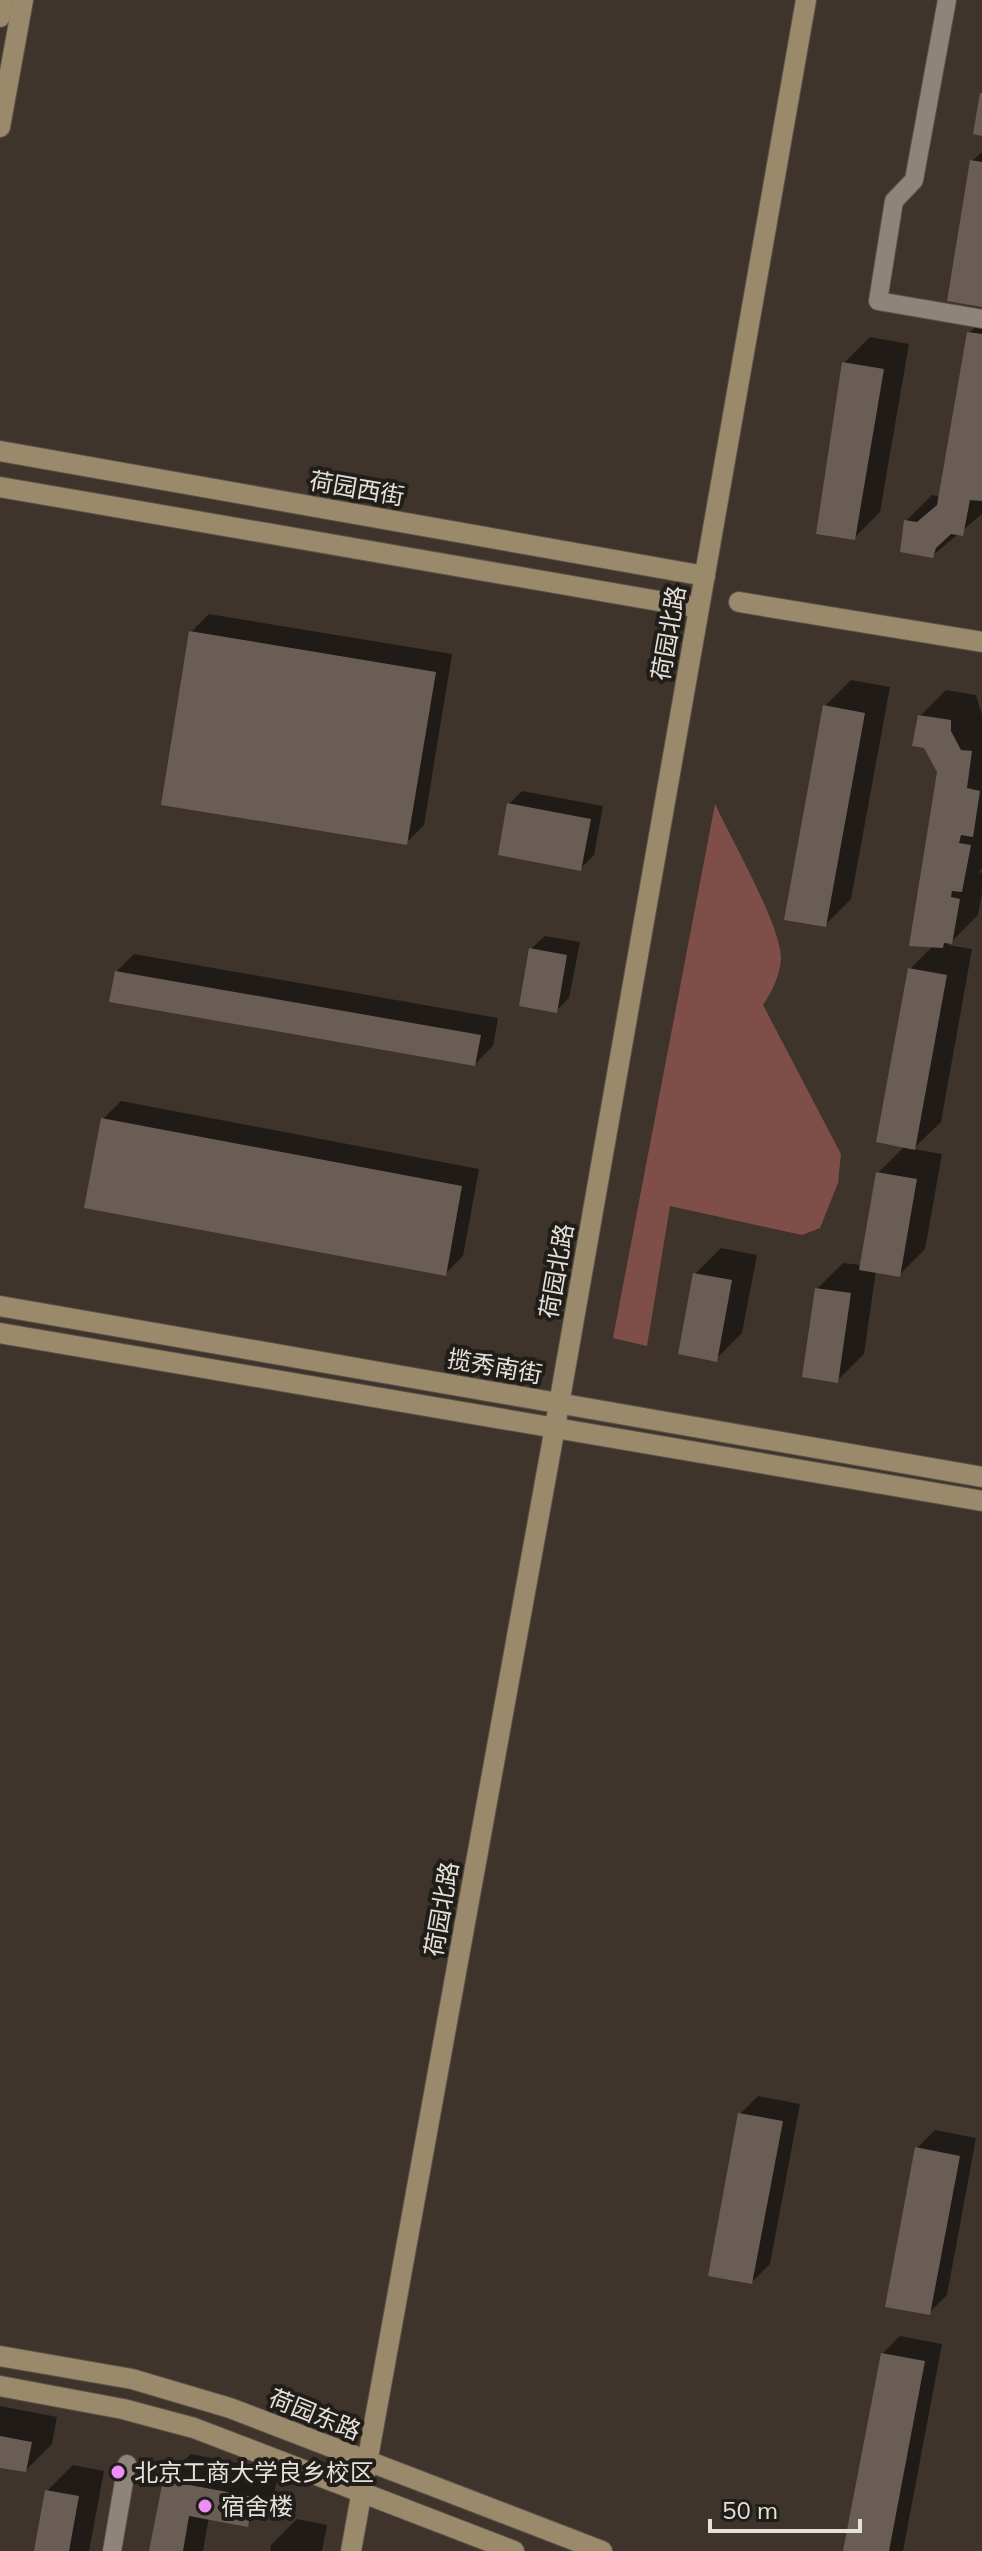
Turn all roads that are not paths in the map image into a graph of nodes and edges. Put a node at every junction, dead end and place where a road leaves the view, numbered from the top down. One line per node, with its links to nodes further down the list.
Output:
1 (3, 0): 5 (street)
2 (23, 0): 6 (street)
3 (806, 0): 10 (street, 荷园北路)
4 (947, 0): 7 (street)
5 (0, 17)
6 (0, 127)
7 (982, 319)
8 (0, 451): 10 (street, 荷园西街)
9 (0, 487): 12 (street)
10 (705, 576): 12 (street, 荷园北路)
11 (739, 602): 13 (street)
12 (699, 608): 16 (street, 荷园北路)
13 (982, 642)
14 (0, 1306): 16 (street, 揽秀南街)
15 (0, 1333): 17 (street, 揽秀南街)
16 (559, 1403): 17 (street, 荷园北路); 18 (street, 揽秀南街)
17 (555, 1427): 19 (street, 揽秀南街); 22 (street, 荷园北路)
18 (982, 1477)
19 (982, 1501)
20 (0, 2356): 22 (street, 荷园东路)
21 (0, 2386): 24 (street)
22 (366, 2462): 24 (street, 荷园北路); 28 (street, 荷园东路)
23 (127, 2464): 25 (street)
24 (361, 2491): 26 (street, 荷园北路); 27 (street)
25 (112, 2551)
26 (351, 2551)
27 (514, 2551)
28 (602, 2551)

